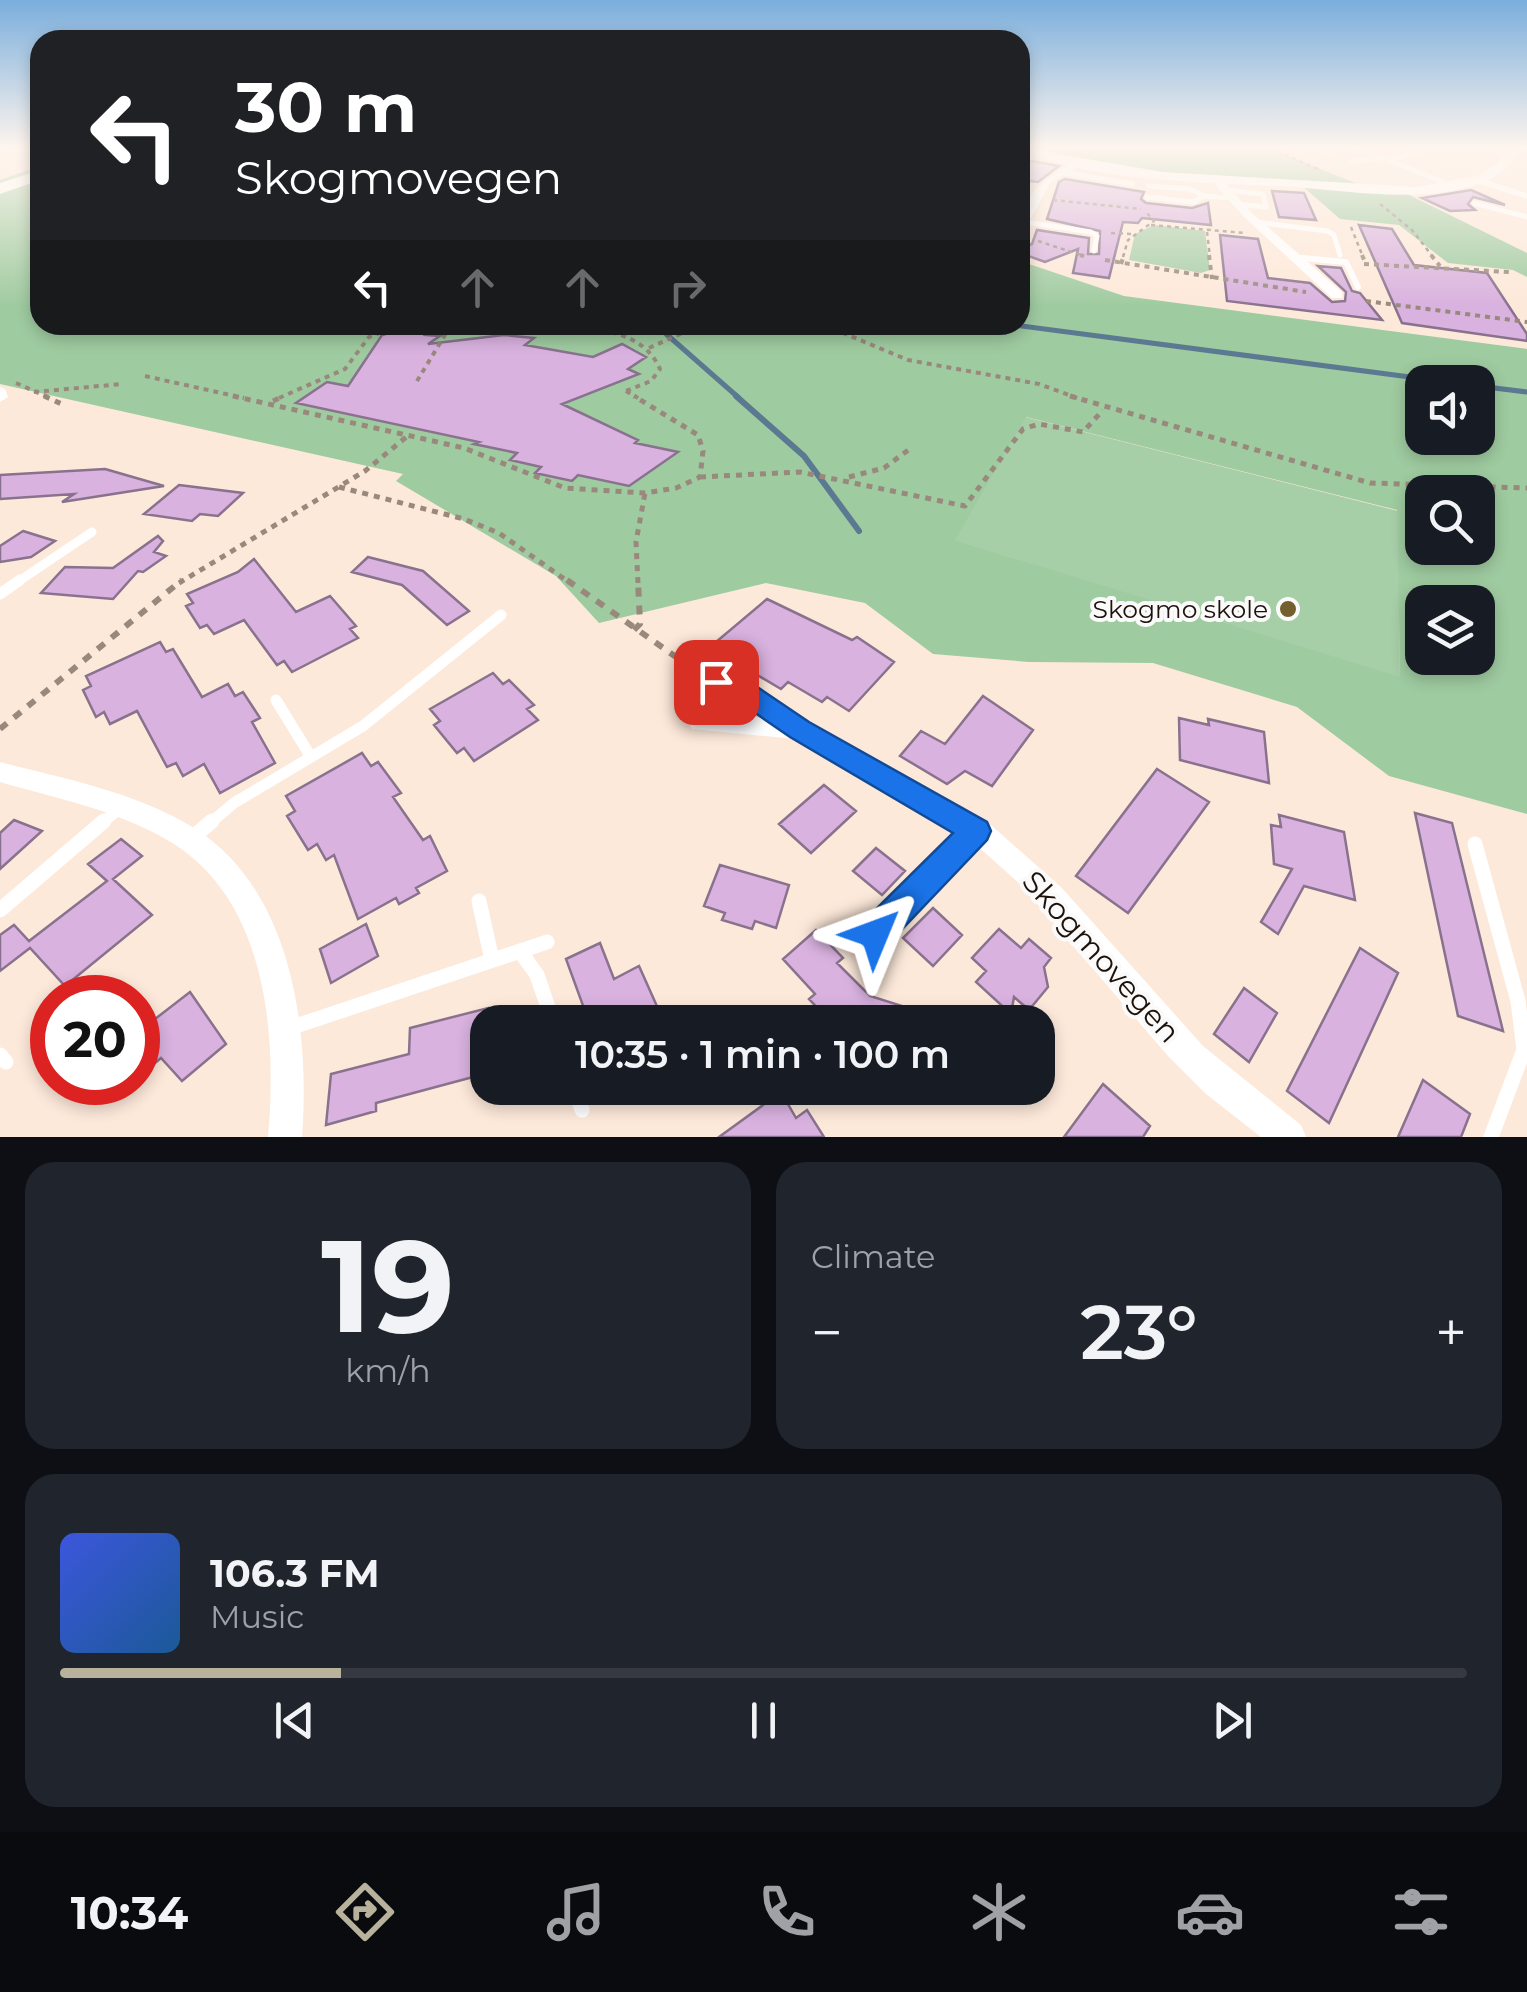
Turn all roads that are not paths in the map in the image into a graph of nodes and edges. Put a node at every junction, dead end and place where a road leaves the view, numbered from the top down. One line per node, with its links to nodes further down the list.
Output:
1 (1236, 201): 4 (street)
2 (1474, 203): 3 (lane)
3 (1527, 218)
4 (1259, 225): 7 (lane); 8 (street)
5 (1030, 226): 6 (lane)
6 (1094, 251)
7 (1340, 255)
8 (1292, 257): 9 (lane); 10 (street)
9 (1358, 287)
10 (1337, 295)
11 (92, 532): 12 (lane)
12 (0, 594)
13 (501, 615): 16 (lane)
14 (276, 700): 16 (lane)
15 (800, 730): 15 (street, Skogmovegen); 19 (street, Skogmovegen)
16 (311, 757): 20 (lane)
17 (0, 772): 18 (street)
18 (121, 807): 20 (street); 23 (lane)
19 (976, 831): 24 (lane); 34 (street, Skogmovegen)
20 (190, 839): 30 (street)
21 (1476, 844): 28 (lane)
22 (479, 901): 27 (lane)
23 (0, 910)
24 (875, 934)
25 (546, 942): 26 (lane)
26 (520, 950): 27 (lane); 29 (lane)
27 (492, 960): 30 (lane)
28 (1522, 1002): 35 (lane)
29 (547, 1005)
30 (286, 1029): 33 (street)
31 (580, 1105): 32 (lane)
32 (582, 1110)
33 (285, 1137)
34 (1289, 1137)
35 (1492, 1137)

